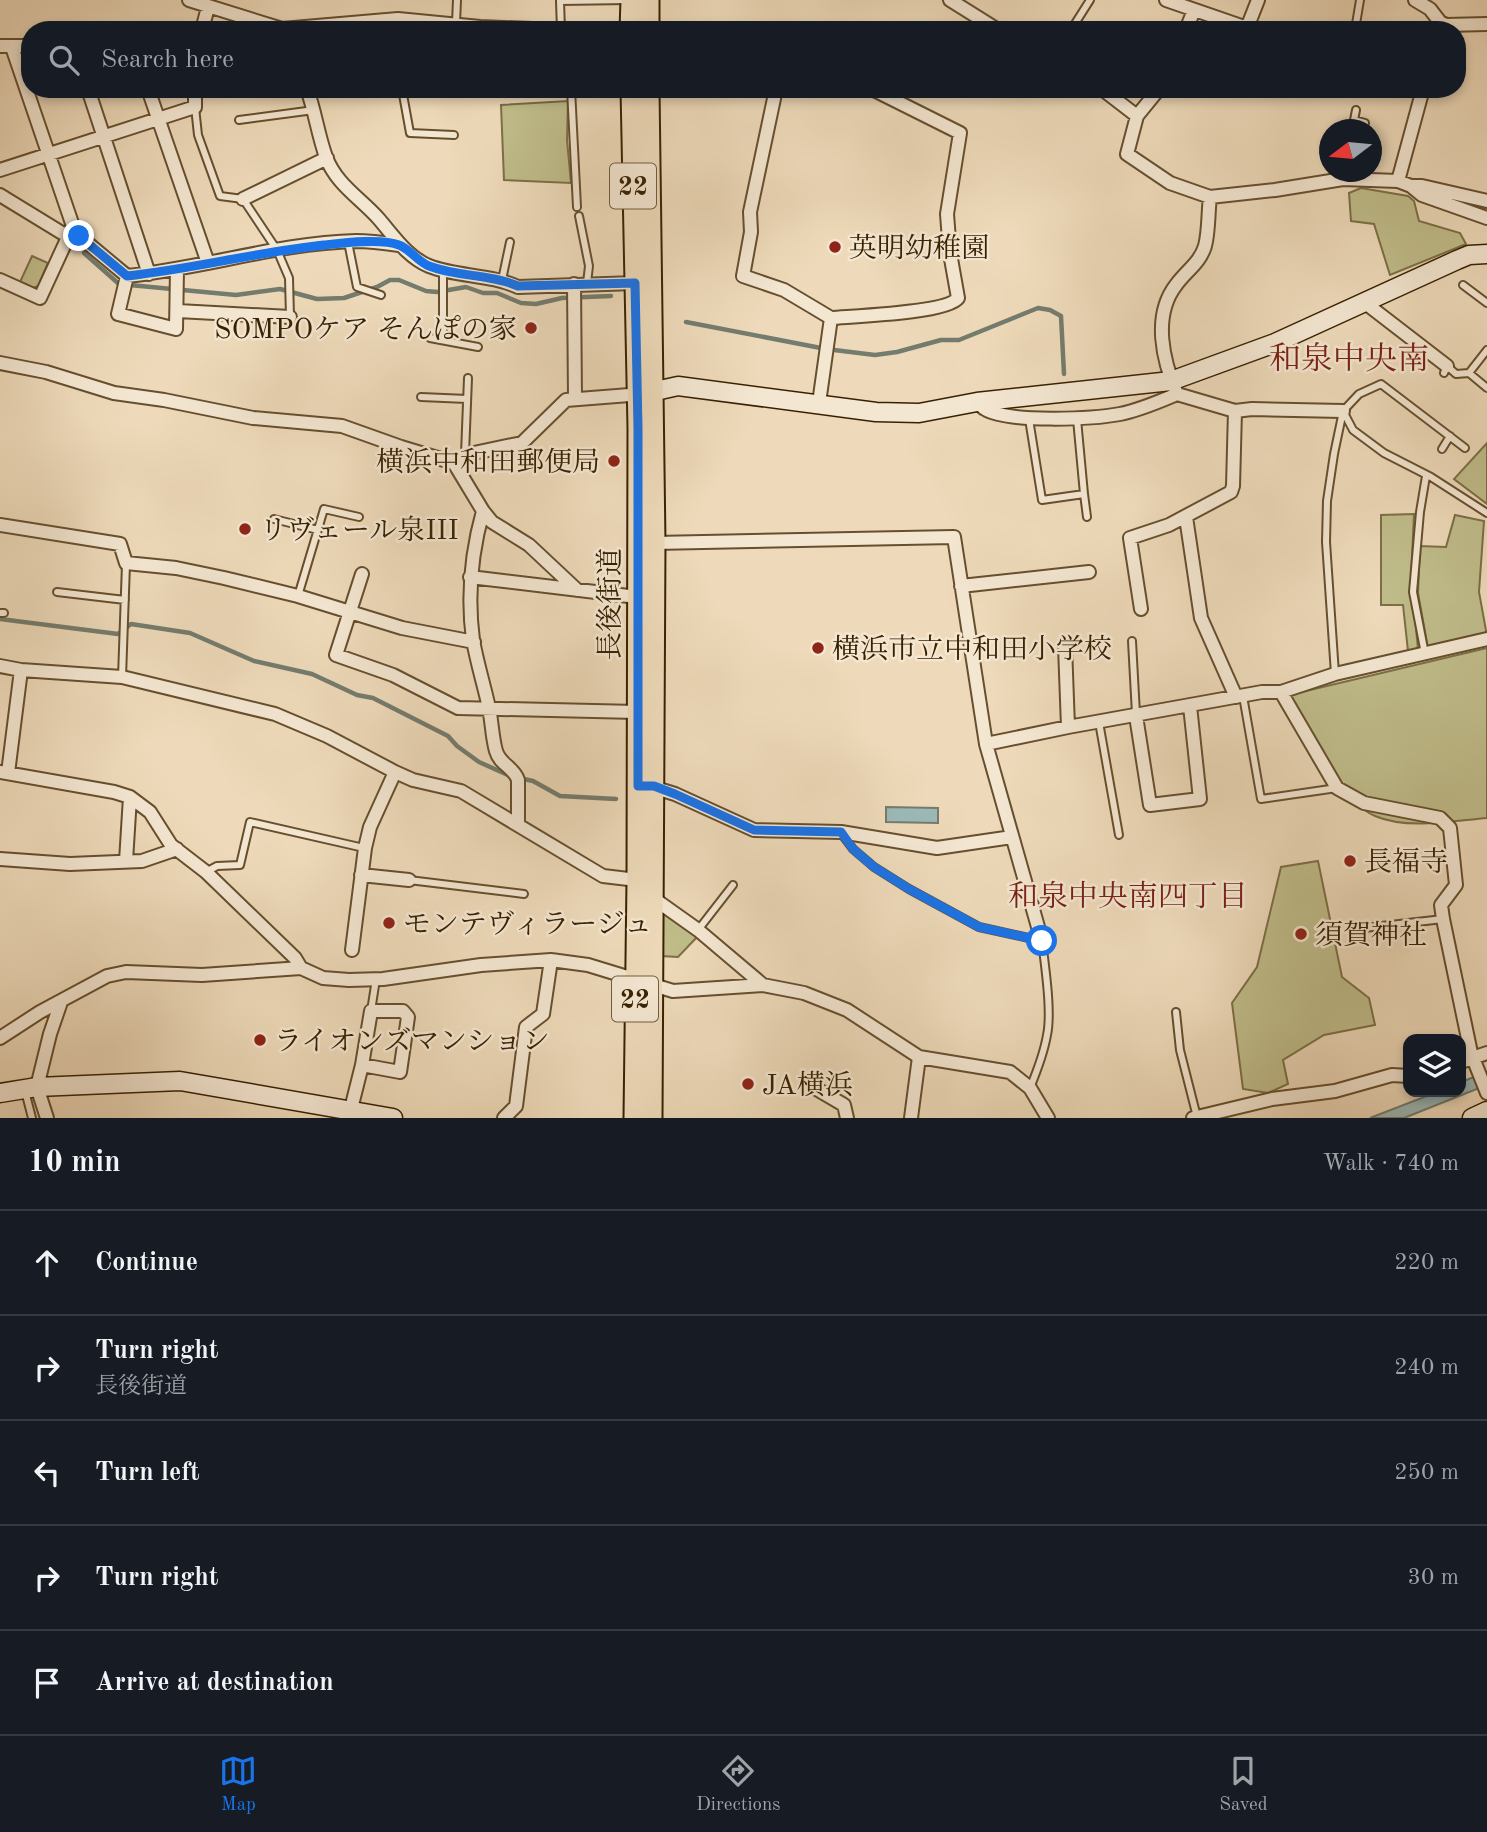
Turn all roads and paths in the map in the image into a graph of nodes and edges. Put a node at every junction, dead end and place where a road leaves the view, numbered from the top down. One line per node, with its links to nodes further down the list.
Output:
1 (189, 0): 11 (street)
2 (457, 0): 15 (lane)
3 (631, 0): 16 (lane); 17 (main road)
4 (649, 0): 18 (main road)
5 (950, 0): 19 (street)
6 (1090, 0): 20 (lane)
7 (1166, 0): 12 (street)
8 (1258, 0): 23 (street)
9 (1360, 0): 24 (lane)
10 (1415, 0): 25 (street)
11 (208, 7): 13 (street); 14 (street)
12 (1194, 10): 21 (street); 22 (street)
13 (204, 21)
14 (253, 21)
15 (456, 21)
16 (559, 21)
17 (643, 21)
18 (648, 21)
19 (984, 21)
20 (1077, 21)
21 (1190, 21)
22 (1226, 21)
23 (1252, 21)
24 (1357, 21)
25 (1436, 21)
26 (1487, 24): 27 (street)
27 (1466, 25)
28 (6, 47): 29 (street)
29 (21, 85)
30 (26, 98): 53 (street)
31 (91, 98): 52 (street)
32 (151, 98): 48 (street)
33 (195, 98): 44 (street)
34 (310, 98): 45 (street)
35 (404, 98): 51 (lane)
36 (571, 98): 63 (lane)
37 (631, 98): 79 (main road, 長後街道 / 22)
38 (649, 98): 98 (main road, 長後街道 / 22)
39 (774, 98): 87 (street)
40 (890, 98): 87 (street)
41 (1114, 98): 47 (street)
42 (1152, 98): 47 (street)
43 (1421, 98): 58 (street)
44 (195, 107): 48 (street); 61 (lane)
45 (314, 110): 50 (lane); 54 (street)
46 (1356, 110): 49 (lane)
47 (1137, 116): 60 (street)
48 (157, 119): 52 (street); 72 (street)
49 (1354, 119)
50 (239, 120)
51 (454, 135)
52 (103, 136): 53 (street); 74 (street)
53 (48, 154): 55 (street); 66 (street)
54 (327, 159): 61 (street); 69 (street)
55 (0, 170)
56 (1319, 180): 60 (street)
57 (1382, 181): 58 (street)
58 (1405, 184): 62 (street); 65 (street)
59 (0, 195): 66 (street)
60 (1210, 197): 96 (street)
61 (243, 199): 70 (lane)
62 (1487, 201)
63 (577, 207)
64 (579, 216): 80 (lane)
65 (1487, 218)
66 (71, 236): 76 (street); 78 (street)
67 (348, 242): 69 (street); 70 (street); 82 (lane)
68 (510, 242): 77 (lane)
69 (399, 245): 73 (street)
70 (276, 250): 72 (street); 86 (lane)
71 (1487, 254): 83 (street)
72 (208, 264): 75 (street)
73 (443, 269): 77 (street); 89 (lane)
74 (149, 274): 75 (street); 78 (street)
75 (177, 276): 85 (street)
76 (0, 280)
77 (502, 280): 80 (street)
78 (125, 283): 85 (street)
79 (635, 283): 80 (street); 98 (main road, 長後街道 / 22)
80 (578, 285): 100 (street)
81 (1463, 285): 84 (lane)
82 (381, 296)
83 (1364, 302): 93 (street); 96 (street)
84 (1487, 303)
85 (178, 305): 86 (street)
86 (290, 317)
87 (831, 318): 103 (street)
88 (430, 338): 89 (lane)
89 (443, 340): 90 (lane)
90 (478, 347)
91 (1487, 350): 94 (lane)
92 (0, 363): 111 (street)
93 (1445, 369): 94 (lane)
94 (1469, 373): 97 (lane)
95 (468, 378): 101 (lane)
96 (1174, 388): 102 (street); 104 (street); 107 (street)
97 (1487, 388)
98 (644, 393): 100 (street); 103 (street); 122 (main road, 長後街道 / 22); 131 (main road, 長後街道 / 22)
99 (421, 397): 101 (lane)
100 (575, 398): 111 (street)
101 (467, 399): 111 (lane)
102 (977, 402): 103 (street); 106 (street)
103 (819, 403)
104 (1236, 411): 105 (street); 118 (street)
105 (1343, 411): 108 (lane); 112 (lane); 142 (lane)
106 (1029, 417): 107 (street); 113 (lane)
107 (1077, 419): 113 (lane)
108 (1450, 436): 109 (lane); 110 (lane)
109 (1465, 448)
110 (1442, 449)
111 (460, 459): 114 (street)
112 (1426, 476): 115 (lane); 139 (lane)
113 (1084, 494): 117 (lane)
114 (483, 511): 126 (street); 128 (street)
115 (1487, 513)
116 (359, 517): 121 (lane)
117 (1087, 517)
118 (1186, 517): 133 (street); 145 (street)
119 (274, 519): 121 (lane)
120 (0, 525): 123 (street)
121 (318, 530): 130 (lane)
122 (655, 543): 127 (street); 155 (main road, 長後街道 / 22)
123 (126, 563): 130 (street); 132 (lane)
124 (1089, 572): 127 (street)
125 (362, 574): 134 (street)
126 (470, 577): 128 (street); 136 (street)
127 (961, 586): 152 (street)
128 (577, 590): 131 (street)
129 (57, 592): 132 (lane)
130 (299, 596): 134 (street)
131 (637, 597): 148 (main road, 長後街道 / 22)
132 (125, 600): 143 (lane)
133 (1141, 609)
134 (349, 610): 136 (street); 147 (street)
135 (1487, 639): 139 (street)
136 (474, 642): 147 (street)
137 (1132, 642): 149 (lane)
138 (1065, 646): 151 (street)
139 (1425, 654): 142 (street)
140 (0, 666): 141 (street)
141 (21, 670): 143 (street); 154 (street)
142 (1335, 674): 144 (street)
143 (122, 677): 153 (street)
144 (1281, 692): 145 (street); 156 (street)
145 (1240, 697): 146 (street); 156 (lane)
146 (1189, 706): 149 (street); 149 (street)
147 (489, 710): 148 (street); 158 (street)
148 (638, 712): 155 (main road, 長後街道 / 22)
149 (1136, 716): 150 (street)
150 (1099, 722): 151 (street); 160 (lane)
151 (1068, 727): 152 (street)
152 (986, 744): 161 (street)
153 (395, 772): 158 (street); 162 (street)
154 (4, 773): 157 (street)
155 (646, 786): 159 (street); 169 (main road, 長後街道 / 22); 172 (main road, 長後街道 / 22)
156 (1337, 788): 173 (street)
157 (130, 797): 163 (street); 165 (street)
158 (518, 825): 169 (street)
159 (841, 832): 161 (street); 176 (lane)
160 (1119, 835)
161 (1012, 837): 176 (street)
162 (365, 848): 166 (lane); 167 (street)
163 (177, 849): 165 (street); 166 (street)
164 (0, 859): 165 (street)
165 (126, 861)
166 (206, 872): 179 (street)
167 (362, 875): 168 (street); 177 (street)
168 (409, 880): 171 (lane)
169 (638, 880): 181 (main road, 長後街道 / 22)
170 (733, 885): 175 (lane)
171 (524, 894)
172 (653, 898): 175 (street); 181 (main road, 長後街道 / 22)
173 (1443, 919): 174 (lane); 189 (street)
174 (1364, 928)
175 (698, 930): 182 (street)
176 (1042, 941): 194 (lane)
177 (352, 950)
178 (551, 960): 180 (street); 181 (street); 202 (street)
179 (301, 968): 180 (street); 183 (street)
180 (376, 979): 184 (lane)
181 (643, 983): 182 (street); 203 (main road, 長後街道 / 22); 204 (main road, 長後街道 / 22)
182 (763, 985): 188 (street)
183 (61, 1002): 186 (street); 192 (street)
184 (370, 1012): 190 (street); 190 (street)
185 (1176, 1012): 208 (lane)
186 (0, 1038)
187 (1487, 1053): 189 (street)
188 (919, 1057): 194 (street); 206 (street)
189 (1470, 1062): 196 (street)
190 (362, 1065): 197 (street)
191 (1403, 1076): 208 (street)
192 (30, 1088): 195 (street); 197 (street); 199 (lane); 200 (street)
193 (815, 1088): 205 (street)
194 (1030, 1088): 207 (street)
195 (0, 1093)
196 (1487, 1093)
197 (351, 1109): 201 (street)
198 (1487, 1111): 209 (street)
199 (32, 1118)
200 (47, 1118)
201 (393, 1118)
202 (504, 1118)
203 (634, 1118)
204 (652, 1118)
205 (847, 1118)
206 (911, 1118)
207 (1048, 1118)
208 (1195, 1118)
209 (1472, 1118)

